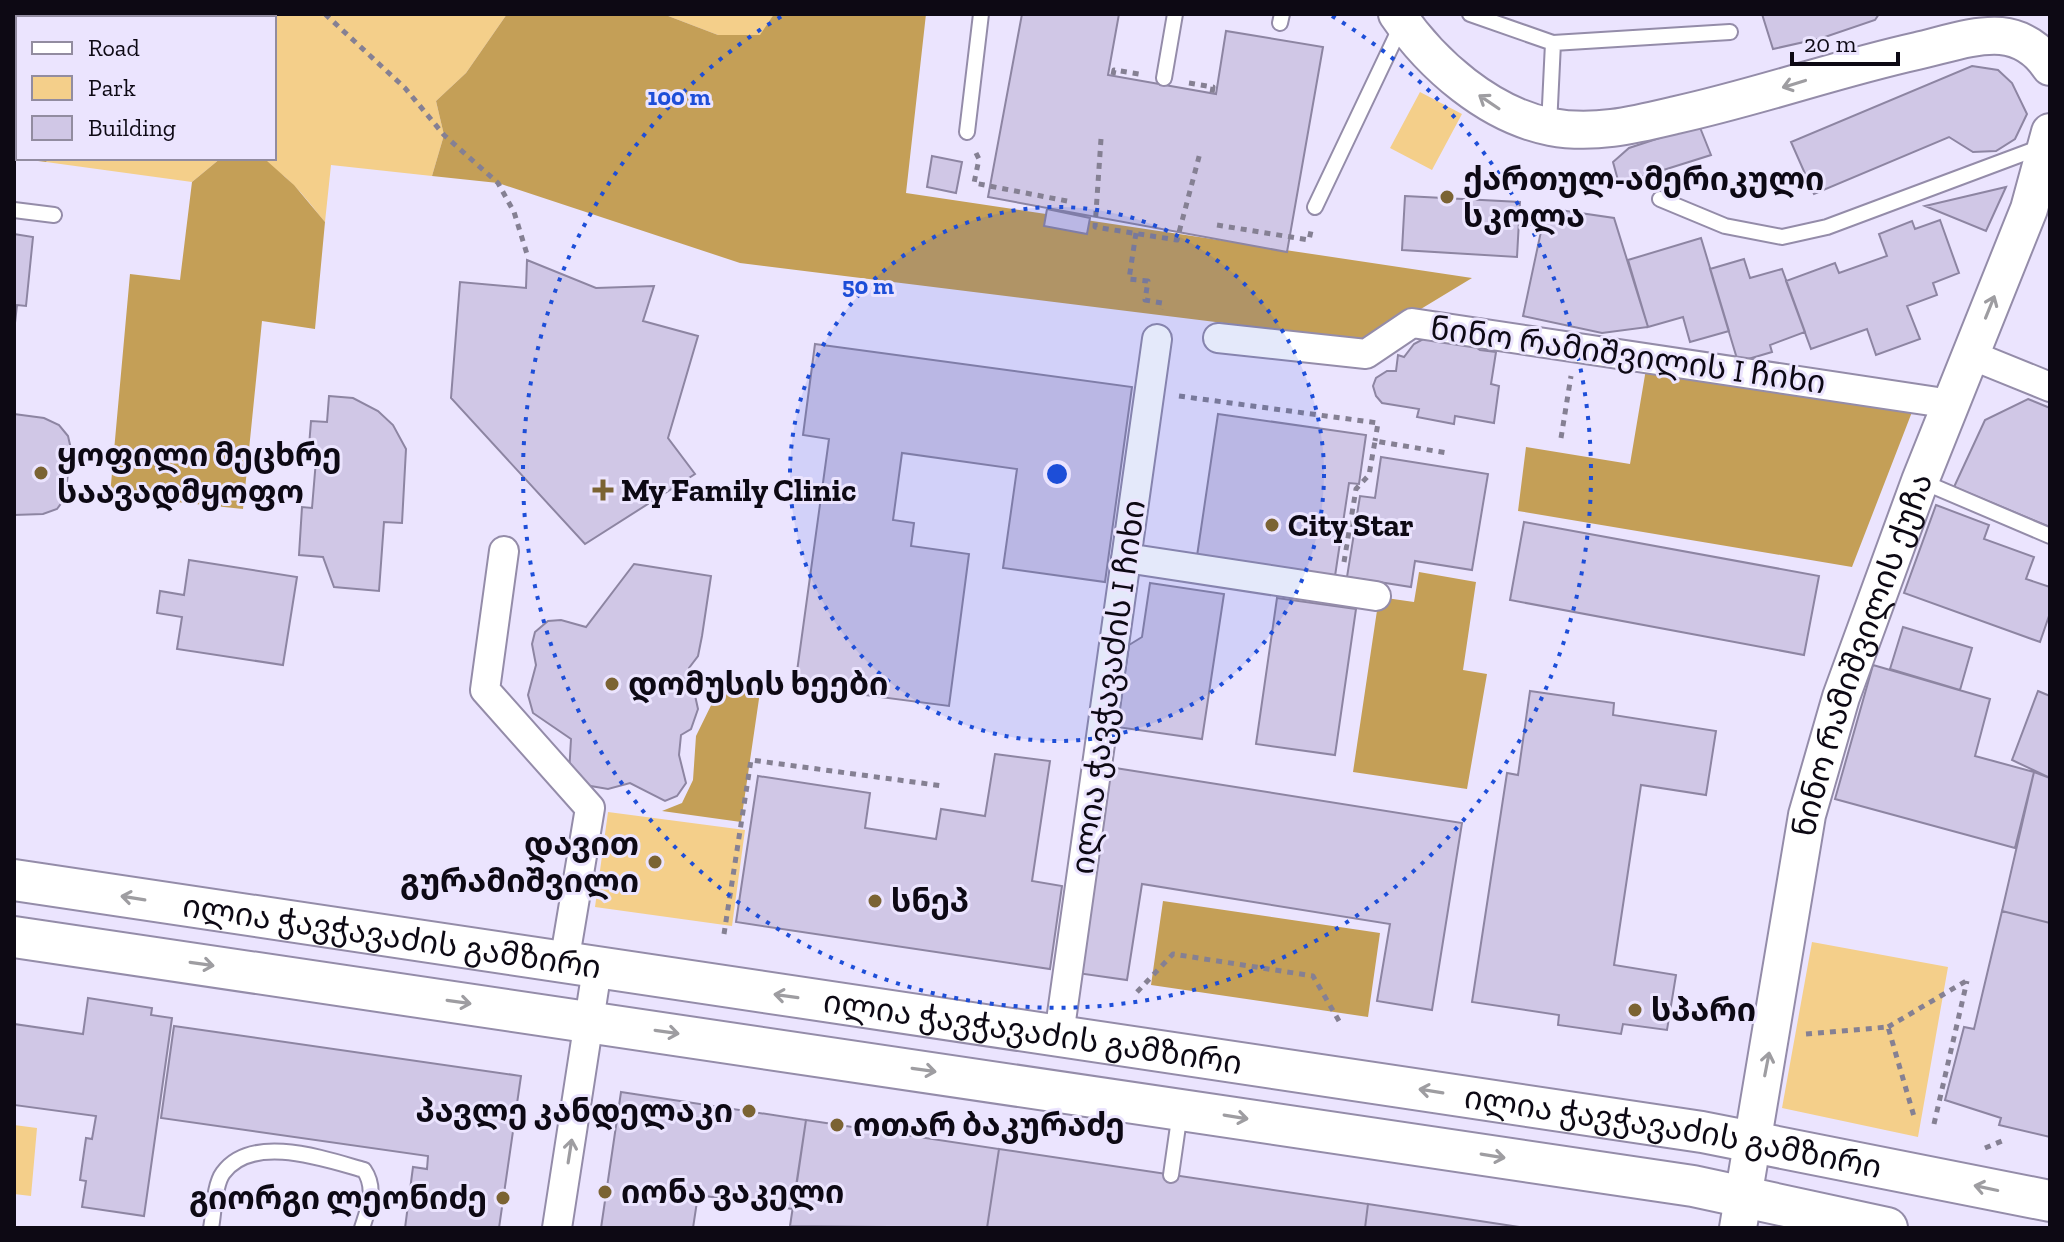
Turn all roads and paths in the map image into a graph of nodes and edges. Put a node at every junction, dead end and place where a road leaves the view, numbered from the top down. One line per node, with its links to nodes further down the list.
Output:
1 (325, 14): 24 (path)
2 (981, 14): 11 (lane)
3 (1175, 14): 9 (lane)
4 (1470, 14): 7 (lane)
5 (1400, 18): 10 (street, one-way to 5); 18 (lane)
6 (1730, 32): 7 (lane)
7 (1553, 43): 10 (lane)
8 (2050, 67): 10 (street, one-way to 10)
9 (1164, 78)
10 (1549, 127)
11 (967, 132)
12 (2049, 138): 16 (lane); 28 (street, ნინო რამიშვილის ქუჩა, one-way to 12)
13 (1101, 139): 22 (path)
14 (1200, 153): 22 (path)
15 (979, 159): 17 (path)
16 (1660, 199)
17 (1072, 202)
18 (1315, 207)
19 (14, 210): 20 (lane)
20 (54, 215)
21 (1217, 225): 23 (path)
22 (1136, 233): 25 (path)
23 (1309, 240)
24 (527, 254)
25 (1158, 330): 30 (street, ილია ჭავჭავაძის I ჩიხი)
26 (1218, 338): 27 (street, ნინო რამიშვილის I ჩიხი)
27 (1575, 346): 31 (street, ნინო რამიშვილის I ჩიხი); 32 (path)
28 (1971, 355): 29 (street); 31 (street, ნინო რამიშვილის ქუჩა)
29 (2050, 387)
30 (1150, 392): 33 (path); 38 (street, ილია ჭავჭავაძის I ჩიხი)
31 (1951, 404): 35 (street, ნინო რამიშვილის ქუჩა)
32 (1561, 438)
33 (1375, 441): 34 (path); 39 (path)
34 (1447, 453)
35 (1920, 481): 36 (lane); 51 (street, ნინო რამიშვილის ქუჩა)
36 (2050, 536)
37 (504, 551): 45 (street)
38 (1126, 558): 39 (street); 50 (street, ილია ჭავჭავაძის I ჩიხი)
39 (1339, 590): 40 (street)
40 (1376, 596)
41 (943, 786): 43 (path)
42 (14, 880): 45 (main road, ილია ჭავჭავაძის გამზირი, one-way to 42)
43 (724, 934)
44 (14, 937): 47 (main road, ილია ჭავჭავაძის გამზირი, one-way to 47)
45 (581, 966): 47 (street); 50 (main road, ილია ჭავჭავაძის გამზირი, one-way to 45)
46 (1137, 992): 48 (path)
47 (589, 1021): 52 (main road, ილია ჭავჭავაძის გამზირი, one-way to 52); 61 (street, one-way to 47)
48 (1339, 1021)
49 (1888, 1027): 51 (path); 53 (path); 54 (path)
50 (1059, 1035): 55 (main road, ილია ჭავჭავაძის გამზირი, one-way to 50)
51 (1771, 1037): 55 (street, ნინო რამიშვილის ქუჩა, one-way to 51)
52 (1181, 1108): 56 (lane); 58 (main road, ილია ჭავჭავაძის გამზირი, one-way to 58)
53 (1915, 1120)
54 (1934, 1124)
55 (1754, 1141): 57 (main road, ილია ჭავჭავაძის გამზირი, one-way to 55); 58 (street, ნინო რამიშვილის ქუჩა)
56 (1171, 1175)
57 (2050, 1201)
58 (1741, 1212): 62 (main road, ილია ჭავჭავაძის გამზირი)
59 (211, 1228): 60 (lane)
60 (362, 1228)
61 (557, 1228)
62 (1887, 1228)

